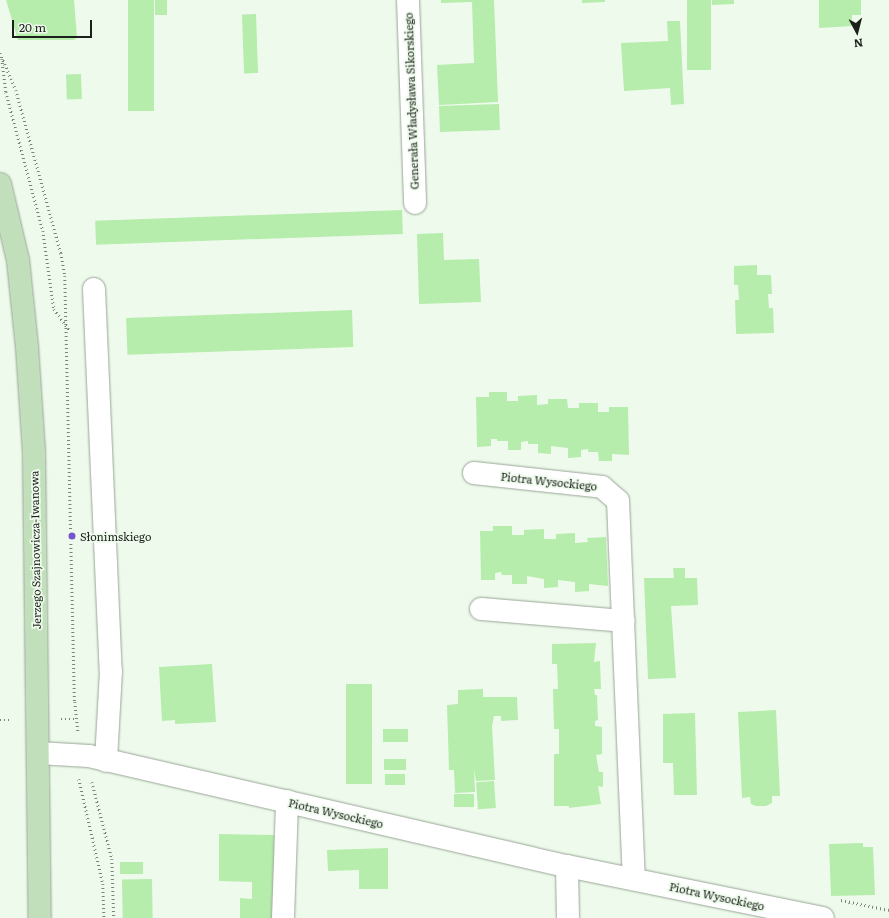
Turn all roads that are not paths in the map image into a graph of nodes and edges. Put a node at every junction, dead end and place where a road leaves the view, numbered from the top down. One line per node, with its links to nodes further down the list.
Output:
1 (408, 0): 3 (street, Generała Władysława Sikorskiego)
2 (0, 184): 8 (main road, Jerzego Szajnowicza-Iwanowa)
3 (414, 203)
4 (94, 288): 9 (street)
5 (474, 473): 7 (street, Piotra Wysockiego)
6 (481, 609): 7 (street)
7 (623, 621): 12 (street, Piotra Wysockiego)
8 (38, 753): 9 (street, Piotra Wysockiego); 13 (main road, Jerzego Szajnowicza-Iwanowa)
9 (91, 757): 10 (street, Piotra Wysockiego)
10 (287, 801): 11 (street, Piotra Wysockiego); 14 (street)
11 (568, 866): 12 (street, Piotra Wysockiego); 15 (street)
12 (634, 878): 16 (street, Piotra Wysockiego)
13 (40, 918)
14 (283, 918)
15 (568, 918)
16 (823, 918)

